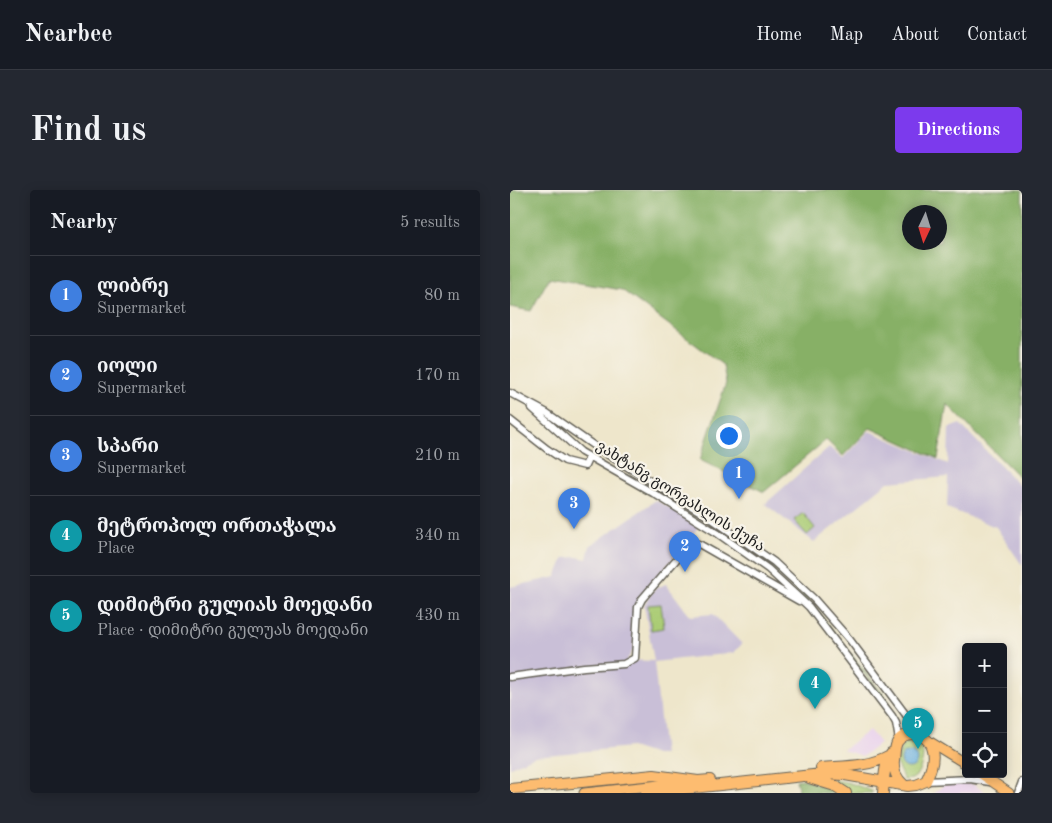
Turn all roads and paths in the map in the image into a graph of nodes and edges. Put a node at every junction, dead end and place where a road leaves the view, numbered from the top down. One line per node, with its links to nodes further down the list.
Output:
1 (510, 393): 2 (street, ვახტანგ გორგასლის ქუჩა)
2 (528, 403): 4 (street, ვახტანგ გორგასლის ქუჩა); 6 (street, ვახტანგ გორგასლის ქუჩა)
3 (510, 420): 6 (street)
4 (600, 450): 5 (street, ვახტანგ გორგასლის ქუჩა); 6 (street)
5 (608, 455): 7 (street); 10 (street, ვახტანგ გორგასლის ქუჩა)
6 (592, 458): 7 (street, ვახტანგ გორგასლის ქუჩა)
7 (603, 465): 8 (street, ვახტანგ გორგასლის ქუჩა)
8 (809, 607): 9 (street); 11 (street, ვახტანგ გორგასლის ქუჩა)
9 (510, 677)
10 (925, 738): 11 (highway); 13 (main road, ვახტანგ გორგასლის ქუჩა); 18 (highway)
11 (897, 742): 12 (highway); 21 (highway)
12 (888, 756): 16 (highway); 17 (highway)
13 (962, 761)
14 (801, 776): 17 (highway); 24 (highway); 25 (highway)
15 (986, 778): 19 (main road)
16 (698, 781): 22 (highway); 23 (main road)
17 (884, 782): 21 (highway); 26 (highway)
18 (926, 782): 19 (street); 21 (highway); 27 (highway)
19 (991, 782): 28 (main road)
20 (1022, 782): 29 (street)
21 (904, 785)
22 (510, 789)
23 (584, 793)
24 (646, 793)
25 (846, 793)
26 (883, 793)
27 (921, 793)
28 (1010, 793)
29 (1018, 793)

